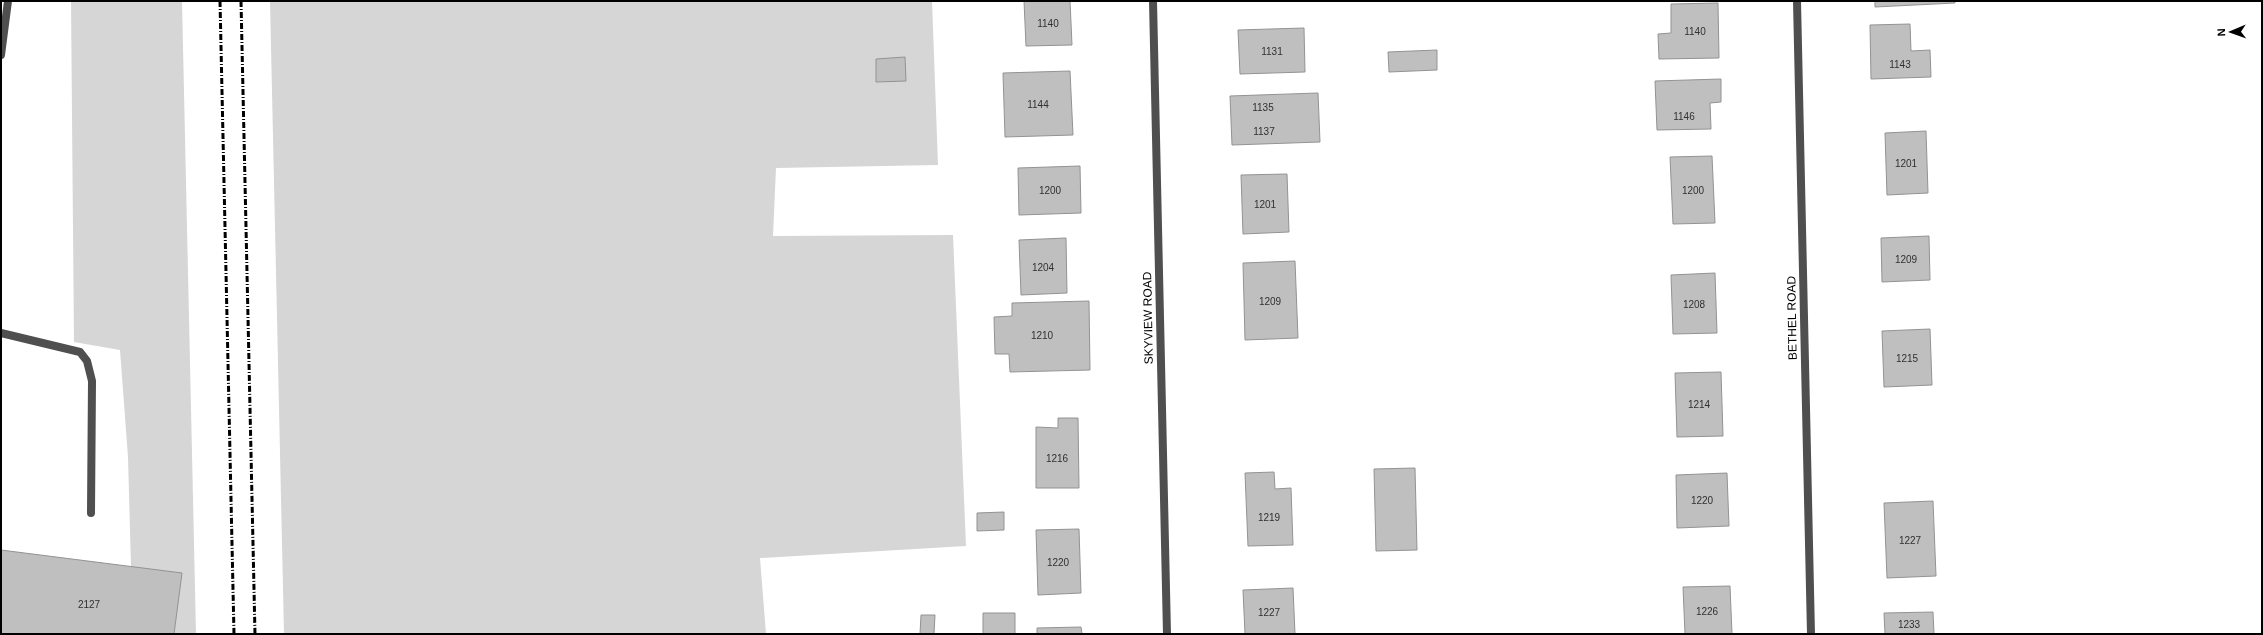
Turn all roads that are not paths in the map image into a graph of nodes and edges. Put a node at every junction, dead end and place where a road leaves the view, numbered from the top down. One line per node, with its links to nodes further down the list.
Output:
1 (8, 1): 4 (street)
2 (1153, 1): 7 (street, SKYVIEW ROAD)
3 (1797, 1): 8 (street, BETHEL ROAD)
4 (1, 55)
5 (1, 333): 6 (street)
6 (91, 513)
7 (1166, 634)
8 (1811, 634)

